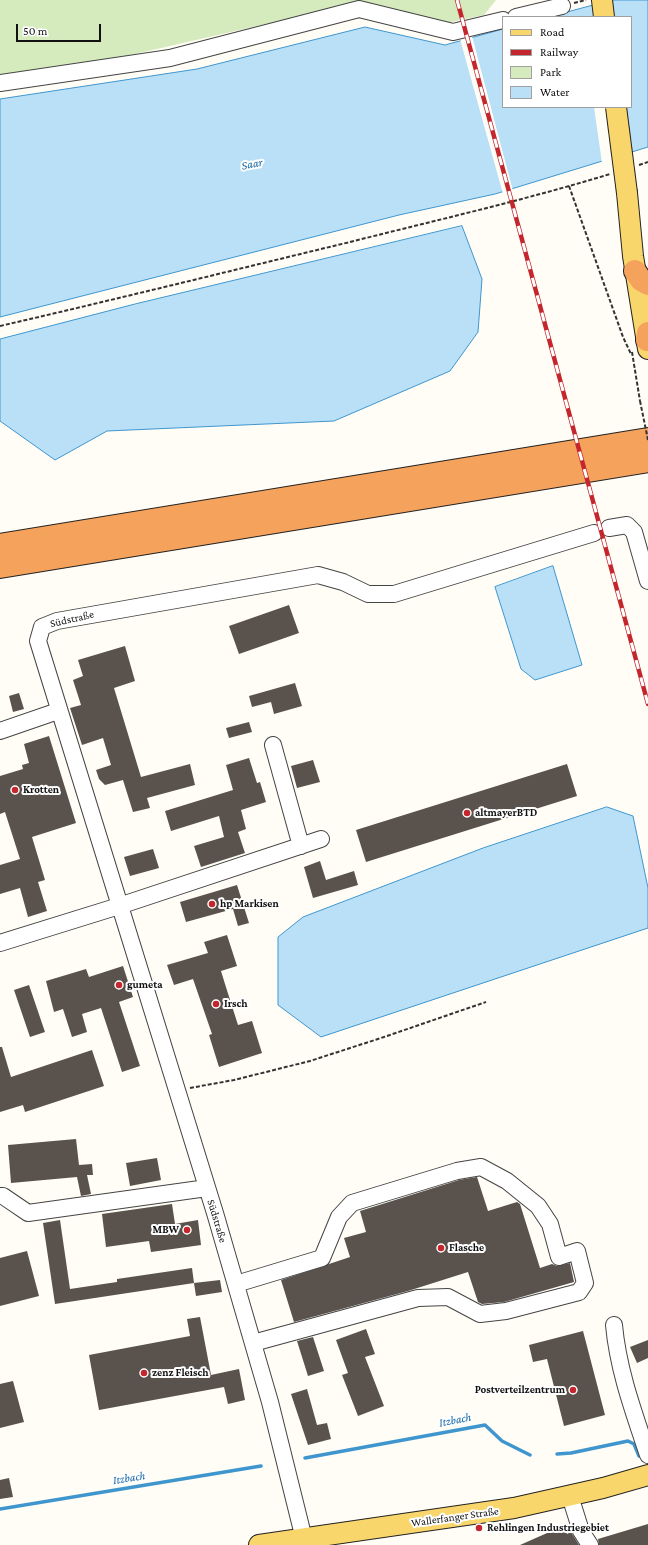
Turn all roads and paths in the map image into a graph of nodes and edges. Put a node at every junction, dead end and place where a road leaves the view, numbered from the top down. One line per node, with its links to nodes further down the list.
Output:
1 (602, 0): 4 (main road)
2 (562, 6): 3 (street)
3 (520, 16)
4 (604, 16)
5 (502, 20): 6 (street)
6 (0, 83)
7 (616, 108): 12 (main road, bridge)
8 (648, 162): 9 (path)
9 (634, 166)
10 (612, 173): 11 (path)
11 (569, 186): 13 (path); 14 (path)
12 (644, 275): 14 (main road)
13 (0, 326)
14 (644, 345)
15 (640, 401): 16 (path, bridge)
16 (648, 440): 18 (highway)
17 (648, 461): 19 (highway)
18 (0, 545)
19 (0, 567)
20 (648, 581): 21 (street, Südstraße)
21 (58, 711): 22 (street); 26 (street, Südstraße)
22 (0, 731)
23 (274, 745): 25 (street)
24 (321, 840): 25 (street)
25 (302, 846): 26 (street)
26 (119, 906): 27 (street); 29 (street, Südstraße)
27 (0, 943)
28 (486, 1002): 29 (path)
29 (177, 1091): 30 (street, Südstraße)
30 (207, 1188): 31 (street); 32 (street, Südstraße)
31 (0, 1196)
32 (236, 1284): 34 (street, Südstraße); 34 (street)
33 (614, 1326): 35 (street)
34 (253, 1343): 38 (street, Südstraße)
35 (648, 1455)
36 (648, 1475): 37 (main road, Wallerfanger Straße)
37 (570, 1496): 38 (main road, Wallerfanger Straße); 40 (street)
38 (304, 1539): 39 (main road, Wallerfanger Straße)
39 (264, 1545)
40 (590, 1545)

